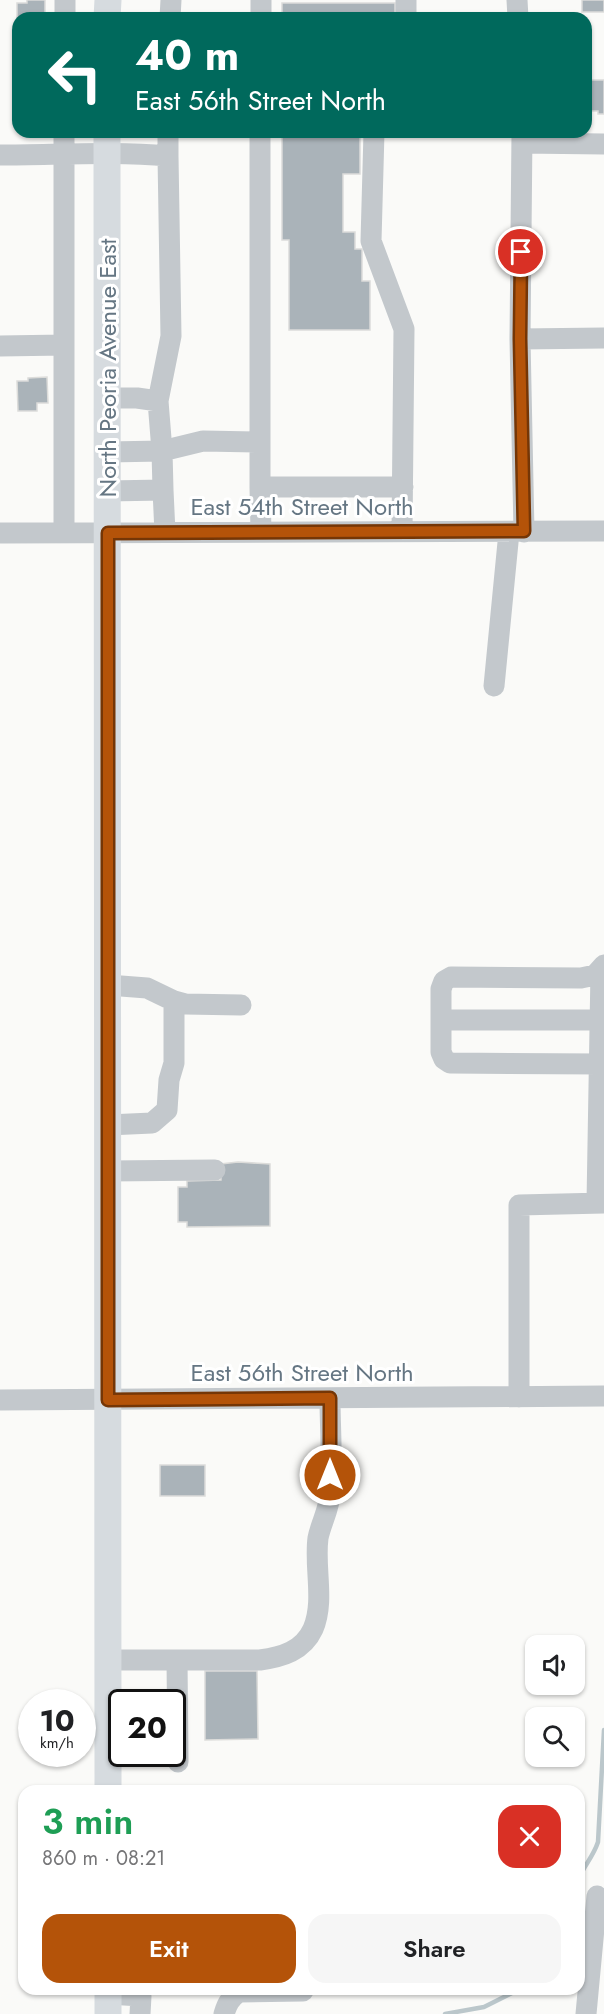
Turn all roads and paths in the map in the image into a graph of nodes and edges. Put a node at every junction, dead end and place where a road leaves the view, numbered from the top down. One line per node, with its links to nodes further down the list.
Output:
1 (64, 138): 9 (street, North Peoria Avenue East)
2 (168, 138): 10 (street)
3 (260, 138): 17 (street)
4 (374, 138): 21 (street)
5 (522, 138): 7 (street); 12 (street)
6 (107, 143): 9 (street); 10 (street); 15 (main road, North Peoria Avenue East)
7 (604, 144)
8 (0, 155): 9 (street)
9 (64, 155): 13 (street, North Peoria Avenue East)
10 (168, 156): 16 (street)
11 (604, 338): 12 (street)
12 (520, 339): 24 (street)
13 (64, 345): 14 (street); 29 (street, North Peoria Avenue East)
14 (0, 346)
15 (108, 398): 16 (street); 19 (main road, North Peoria Avenue East)
16 (158, 400): 18 (street)
17 (260, 442): 18 (street); 20 (street)
18 (162, 451): 19 (street); 22 (street)
19 (108, 452): 23 (main road, North Peoria Avenue East)
20 (260, 487): 21 (street); 26 (street)
21 (403, 487): 27 (street)
22 (163, 490): 23 (street); 31 (street)
23 (108, 491): 30 (main road, North Peoria Avenue East)
24 (516, 531): 25 (street, East 54th Street North); 27 (street, East 54th Street North); 32 (street)
25 (604, 531)
26 (261, 532): 27 (street, East 54th Street North); 31 (street, East 54th Street North)
27 (402, 532)
28 (0, 533): 29 (street, East 54th Street North)
29 (64, 533): 30 (street, East 54th Street North)
30 (108, 533): 31 (street, East 54th Street North); 34 (main road, North Peoria Avenue East)
31 (165, 533)
32 (494, 686)
33 (603, 968): 37 (street); 38 (street)
34 (108, 985): 35 (street); 40 (main road, North Peoria Avenue East)
35 (174, 1001): 36 (street); 40 (street)
36 (241, 1005)
37 (441, 1020): 38 (street); 39 (street)
38 (601, 1020): 39 (street)
39 (600, 1064): 43 (street)
40 (108, 1125): 42 (main road, North Peoria Avenue East)
41 (214, 1170): 42 (street)
42 (108, 1171): 48 (main road, North Peoria Avenue East)
43 (600, 1203): 45 (street)
44 (604, 1396): 45 (street, East 56th Street North)
45 (519, 1397): 46 (street, East 56th Street North)
46 (330, 1398): 48 (street, East 56th Street North); 49 (street)
47 (0, 1400): 48 (street, East 56th Street North)
48 (108, 1400): 50 (main road, North Peoria Avenue East)
49 (177, 1659): 50 (street); 51 (street)
50 (108, 1660): 52 (main road, North Peoria Avenue East)
51 (177, 1689)
52 (108, 1785)
53 (597, 1896): 58 (street)
54 (236, 1995): 57 (street)
55 (108, 1999): 56 (street)
56 (140, 2014)
57 (224, 2014)
58 (586, 2014)

